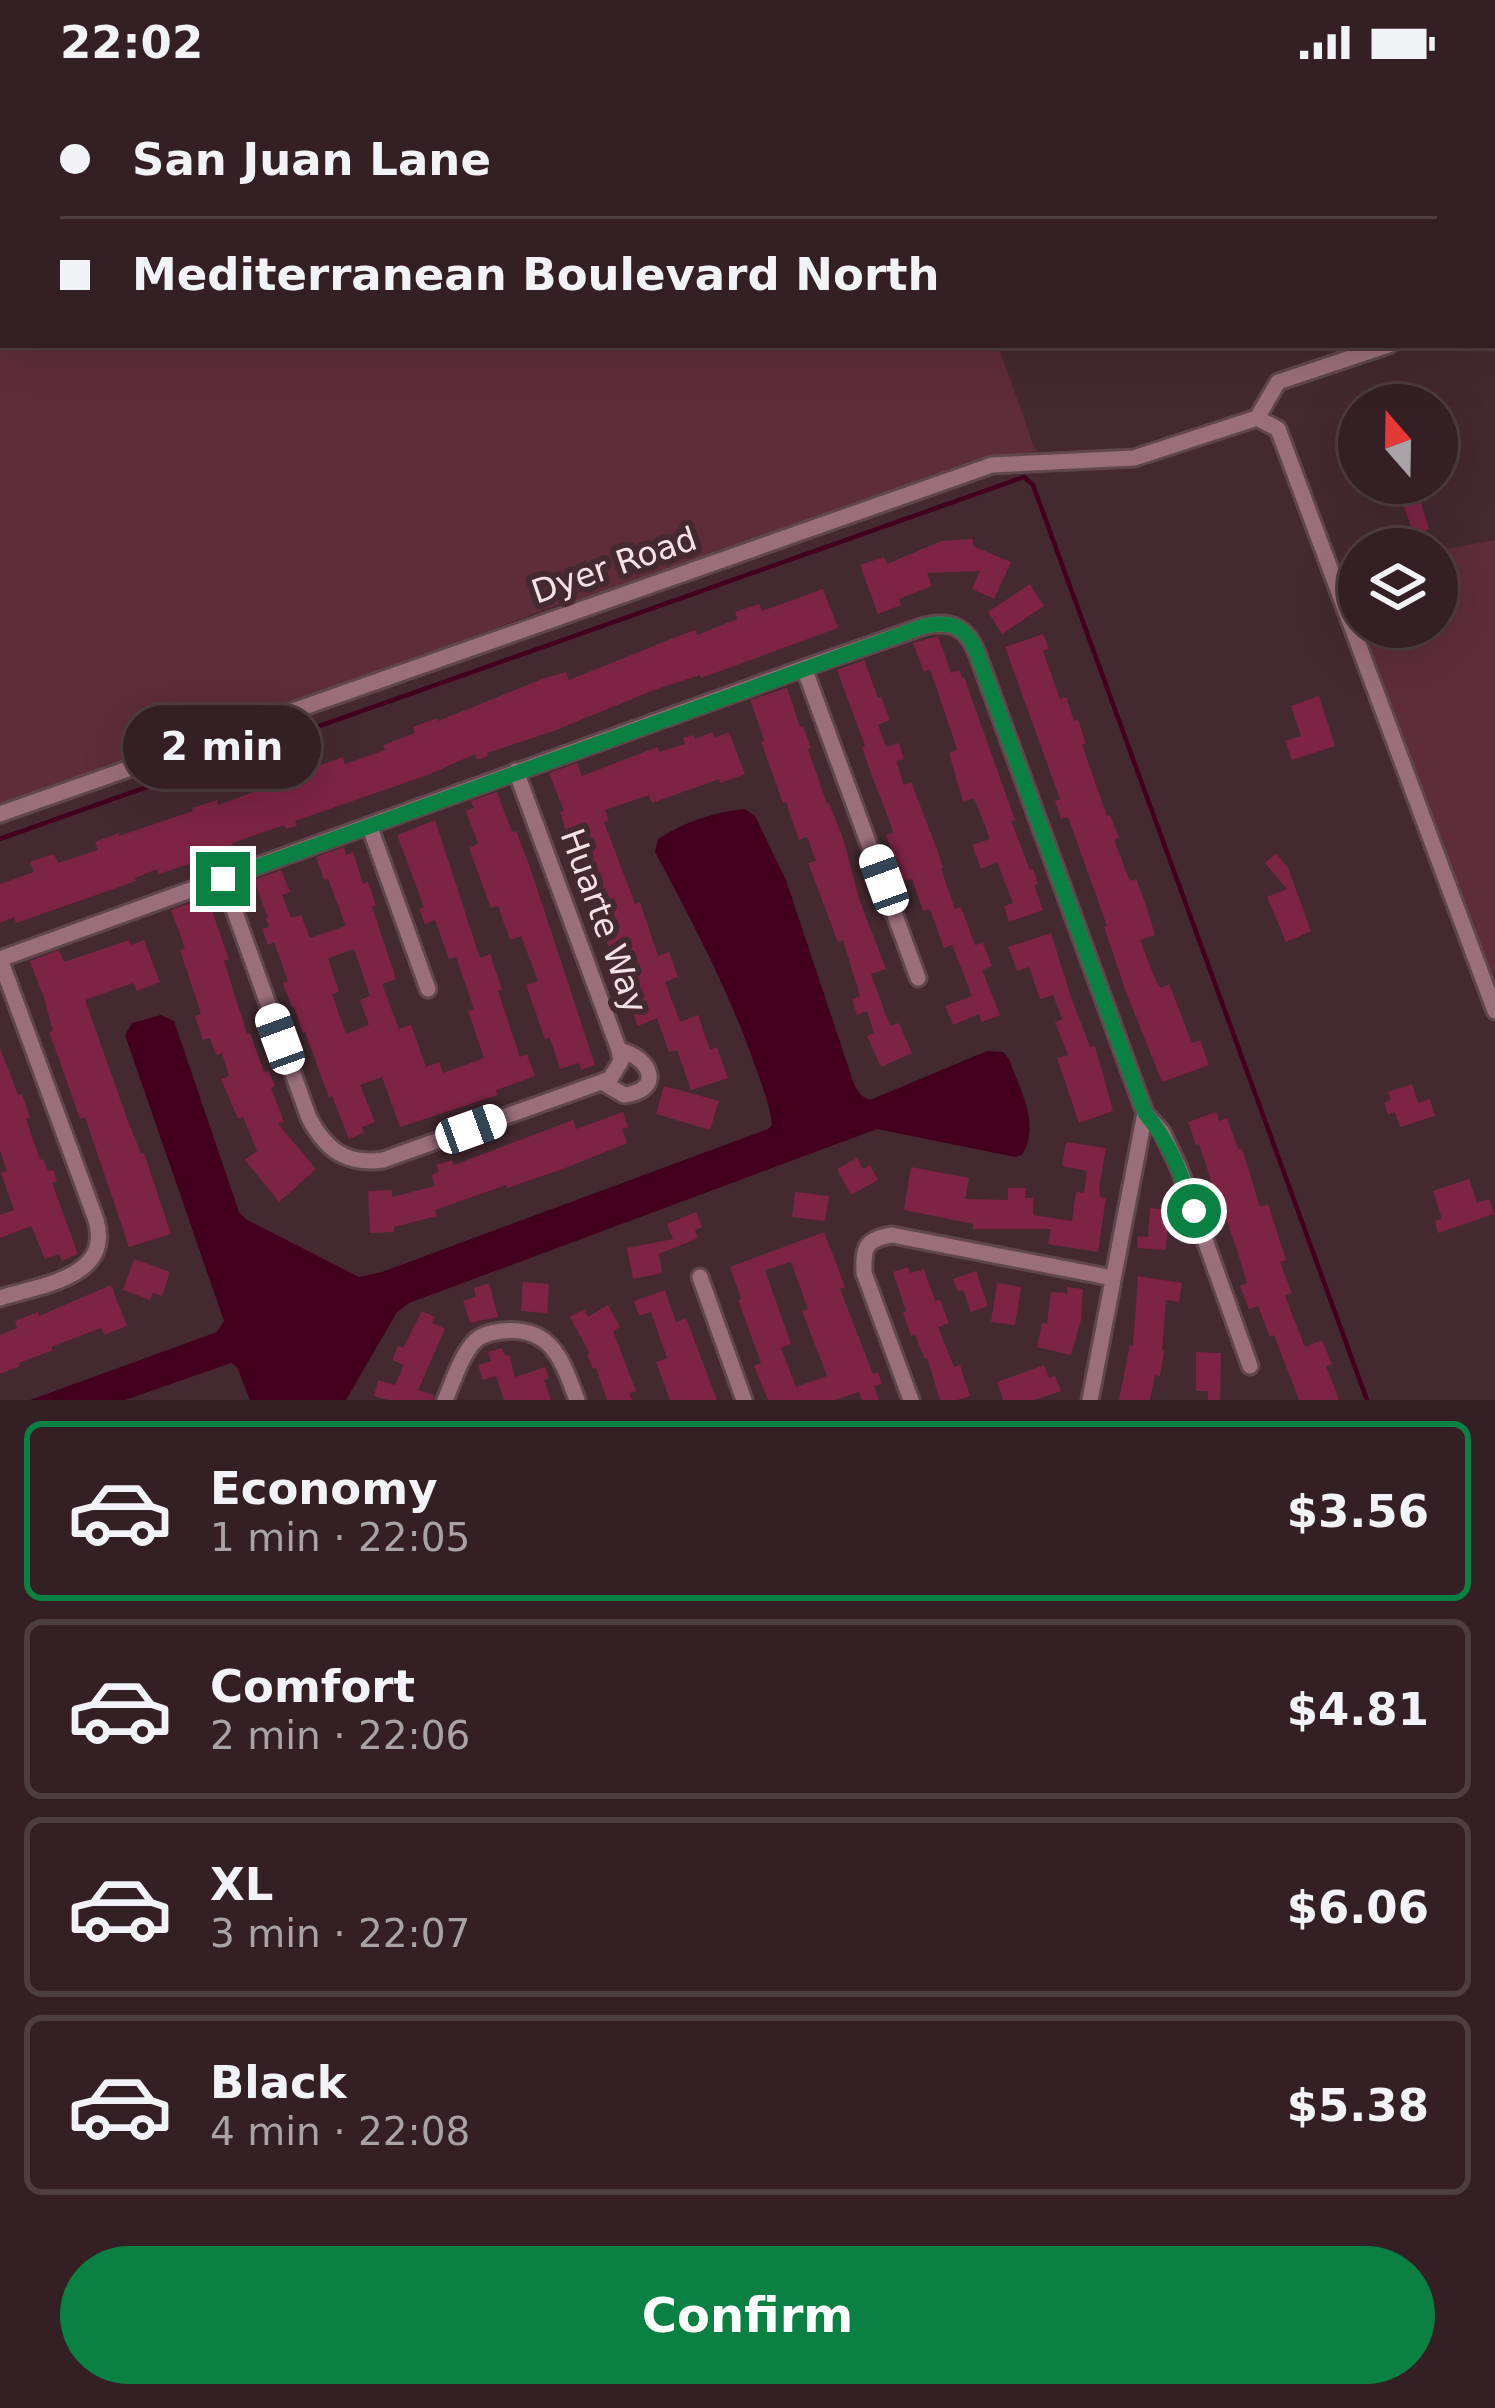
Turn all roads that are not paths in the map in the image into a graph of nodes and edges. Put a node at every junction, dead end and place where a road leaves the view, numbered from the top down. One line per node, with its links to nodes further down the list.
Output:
1 (1380, 348): 2 (street, Dyer Road)
2 (1257, 418): 5 (street, Dyer Road); 11 (street)
3 (804, 668): 4 (street); 9 (street); 14 (street)
4 (516, 771): 6 (street); 12 (street, Huarte Way)
5 (0, 814)
6 (369, 824): 7 (street); 10 (street)
7 (223, 879): 8 (street); 13 (street)
8 (0, 959): 17 (street)
9 (918, 978)
10 (428, 988)
11 (1495, 1011)
12 (620, 1050): 13 (street, Huarte Way); 13 (street)
13 (602, 1082)
14 (1145, 1113): 16 (street); 18 (street)
15 (700, 1277): 21 (street)
16 (1113, 1278): 22 (street); 23 (street)
17 (0, 1298)
18 (1250, 1366)
19 (445, 1400): 20 (street)
20 (577, 1400)
21 (744, 1400)
22 (911, 1400)
23 (1090, 1400)

